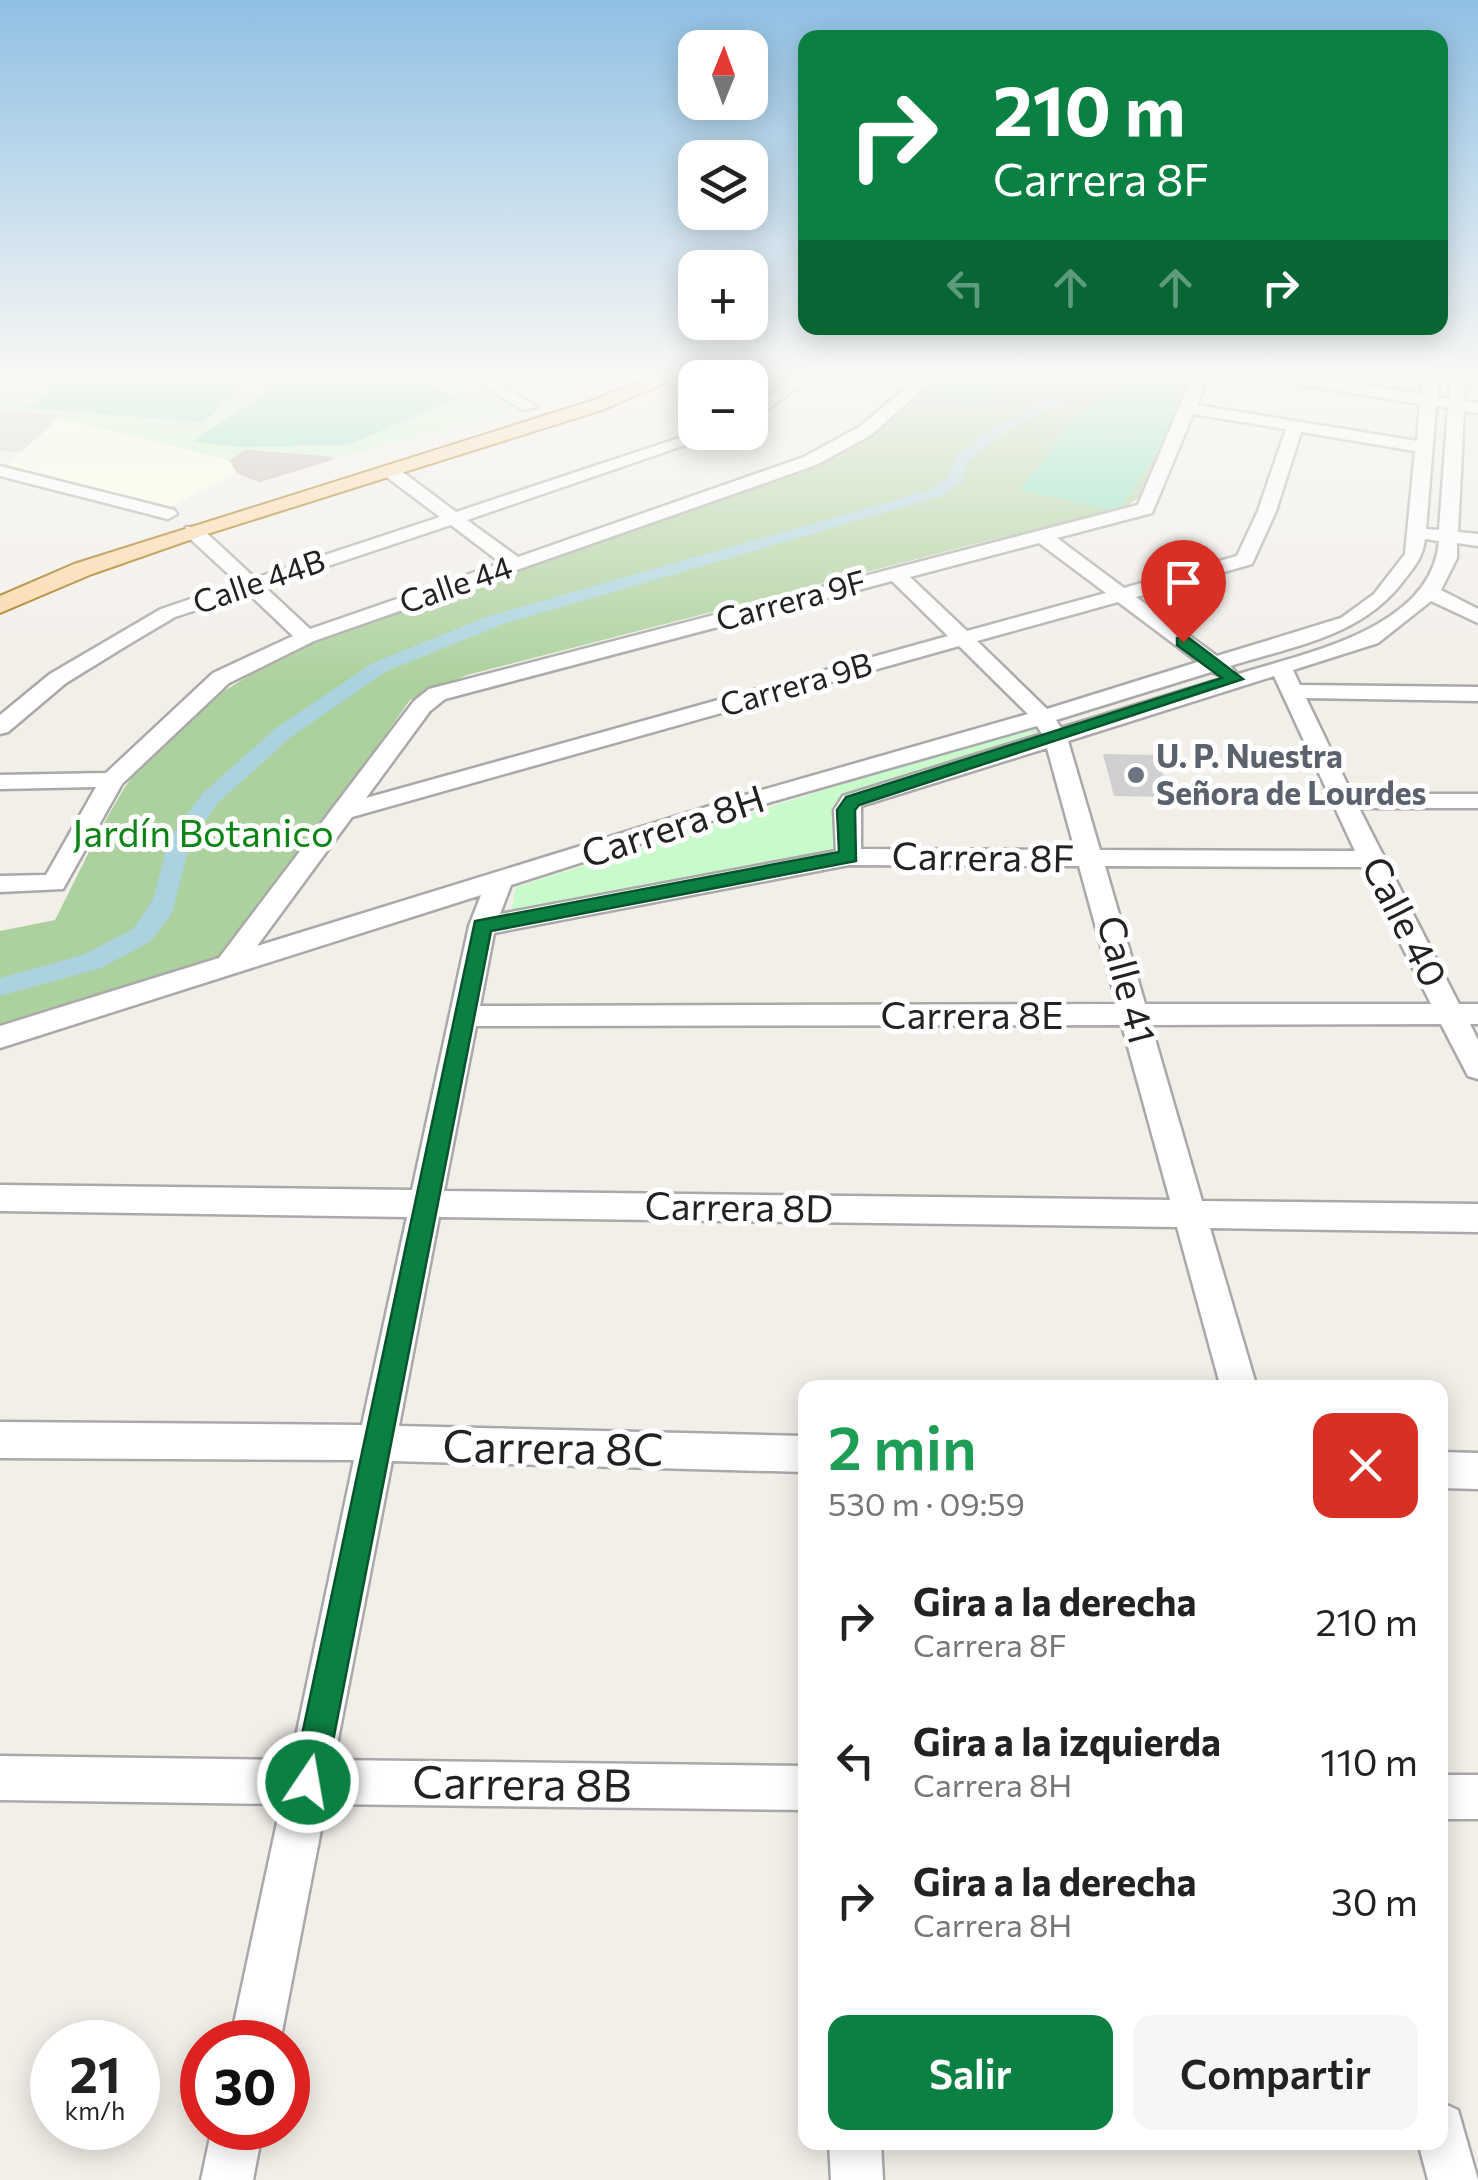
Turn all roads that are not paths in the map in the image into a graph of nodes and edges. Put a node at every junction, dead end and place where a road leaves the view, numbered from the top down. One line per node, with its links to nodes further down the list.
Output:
1 (27, 479): 11 (street)
2 (301, 479): 13 (main road)
3 (354, 479): 13 (main road)
4 (400, 479): 14 (street)
5 (573, 479): 14 (street, Calle 44B)
6 (757, 479): 19 (street, Calle 44)
7 (1160, 479): 16 (street, Carrera 9F)
8 (1278, 479): 24 (street, Carrera 9B)
9 (1421, 479): 15 (street)
10 (1458, 479): 17 (street)
11 (32, 480): 12 (street); 13 (street)
12 (0, 496)
13 (186, 515): 21 (main road); 22 (street); 25 (main road)
14 (453, 518): 19 (street); 22 (street, Calle 44B)
15 (1416, 532): 17 (street); 29 (street, Carrera 8H)
16 (1042, 536): 20 (street, Carrera 9F); 24 (street)
17 (1448, 536): 18 (street); 23 (street)
18 (1478, 540)
19 (514, 564): 27 (street, Calle 44)
20 (896, 574): 28 (street, Calle 41); 40 (street, Carrera 9F)
21 (0, 580)
22 (250, 584): 27 (street); 35 (street, Calle 44B)
23 (1430, 592): 26 (street); 30 (street, Carrera 8H)
24 (1119, 595): 28 (street, Carrera 9B); 29 (street)
25 (0, 606)
26 (1478, 616)
27 (307, 637): 36 (street, Calle 44)
28 (960, 638): 34 (street, Calle 41); 40 (street, Carrera 9B)
29 (1215, 664): 31 (street); 34 (street, Carrera 8H)
30 (1280, 666): 31 (street, Carrera 8H); 32 (street, Calle 40)
31 (1235, 679): 34 (street, Carrera 8H)
32 (1292, 691): 33 (street); 38 (street, Calle 40)
33 (1478, 694)
34 (1050, 727): 41 (street, Carrera 8H); 42 (street, Calle 41); 44 (street, Carrera 8H)
35 (0, 728)
36 (112, 780): 37 (street); 45 (street, Calle 44)
37 (0, 782)
38 (1344, 800): 39 (street); 43 (street, Calle 40)
39 (1478, 802)
40 (346, 811): 47 (street)
41 (849, 857): 42 (street, Carrera 8F); 46 (street, Carrera 8F)
42 (1092, 859): 43 (street, Carrera 8F); 50 (street, Calle 41)
43 (1371, 859): 48 (street, Calle 40)
44 (499, 882): 46 (street); 47 (street, Carrera 8H)
45 (0, 884)
46 (482, 926): 49 (street)
47 (228, 966): 51 (street, Carrera 8H)
48 (1464, 1014): 50 (street, Carrera 8E); 52 (street, Calle 40)
49 (466, 1016): 50 (street, Carrera 8E); 54 (street)
50 (1136, 1016): 55 (street, Calle 41)
51 (0, 1038)
52 (1478, 1068)
53 (0, 1198): 54 (street, Carrera 8D)
54 (428, 1204): 55 (street, Carrera 8D); 59 (street)
55 (1192, 1215): 56 (street, Carrera 8D); 57 (street, Calle 41)
56 (1478, 1218)
57 (1238, 1380)
58 (0, 1440): 59 (street, Carrera 8C)
59 (378, 1443): 60 (street, Carrera 8C); 64 (street)
60 (798, 1454)
61 (1448, 1470): 62 (street)
62 (1478, 1471)
63 (0, 1778): 64 (street, Carrera 8B)
64 (308, 1782): 65 (street, Carrera 8B); 68 (street)
65 (798, 1788)
66 (1448, 1797): 67 (street)
67 (1478, 1797)
68 (259, 2020)
69 (233, 2150): 72 (street)
70 (855, 2150): 73 (street)
71 (1446, 2150): 74 (street)
72 (227, 2180)
73 (857, 2180)
74 (1454, 2180)

